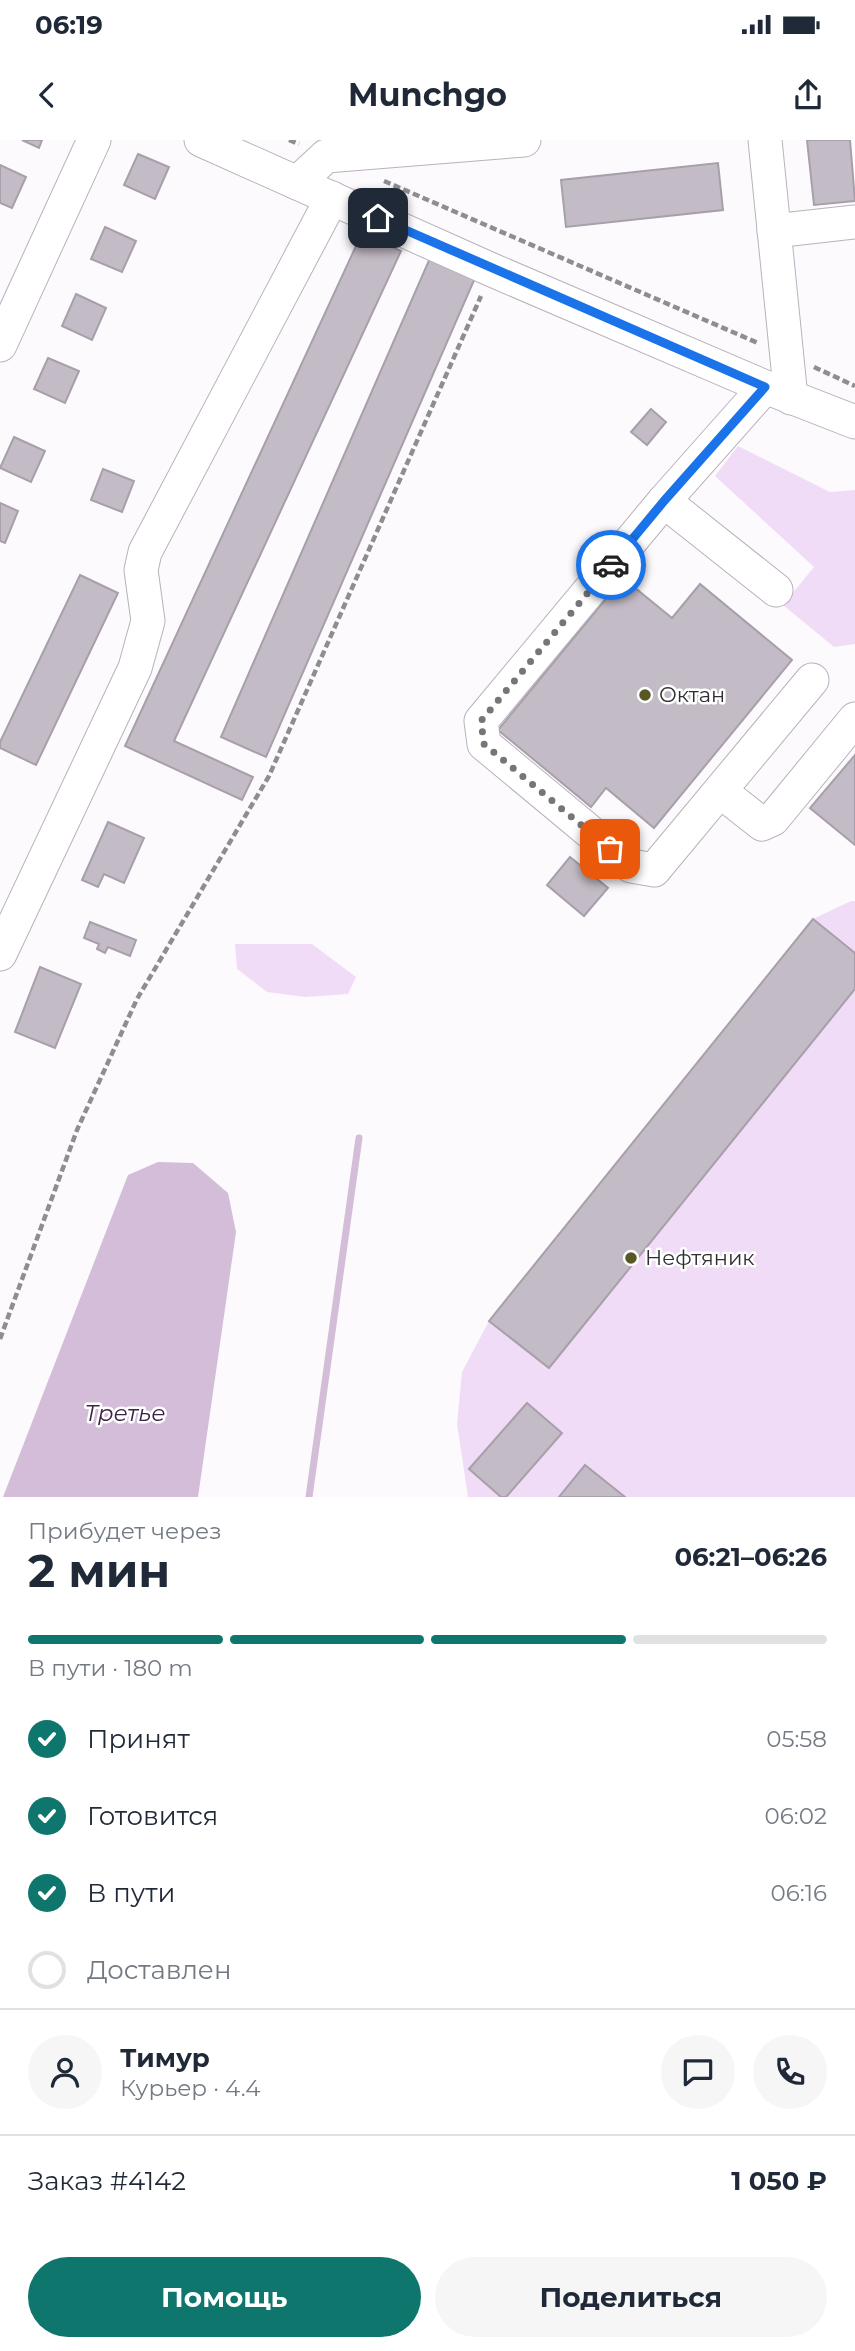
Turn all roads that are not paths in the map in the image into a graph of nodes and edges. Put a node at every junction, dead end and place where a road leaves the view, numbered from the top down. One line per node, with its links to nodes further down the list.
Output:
1 (94, 140): 10 (street)
2 (201, 140): 6 (street)
3 (524, 140): 5 (street)
4 (765, 140): 9 (street)
5 (340, 150): 6 (street)
6 (297, 183): 7 (street)
7 (332, 198): 11 (street); 18 (street)
8 (855, 222): 9 (street)
9 (774, 231): 11 (street)
10 (0, 345)
11 (778, 393): 12 (street); 13 (street)
12 (855, 422)
13 (664, 501): 14 (street); 17 (street)
14 (776, 590)
15 (812, 680): 17 (street)
16 (855, 719): 17 (street)
17 (720, 791)
18 (0, 954)

